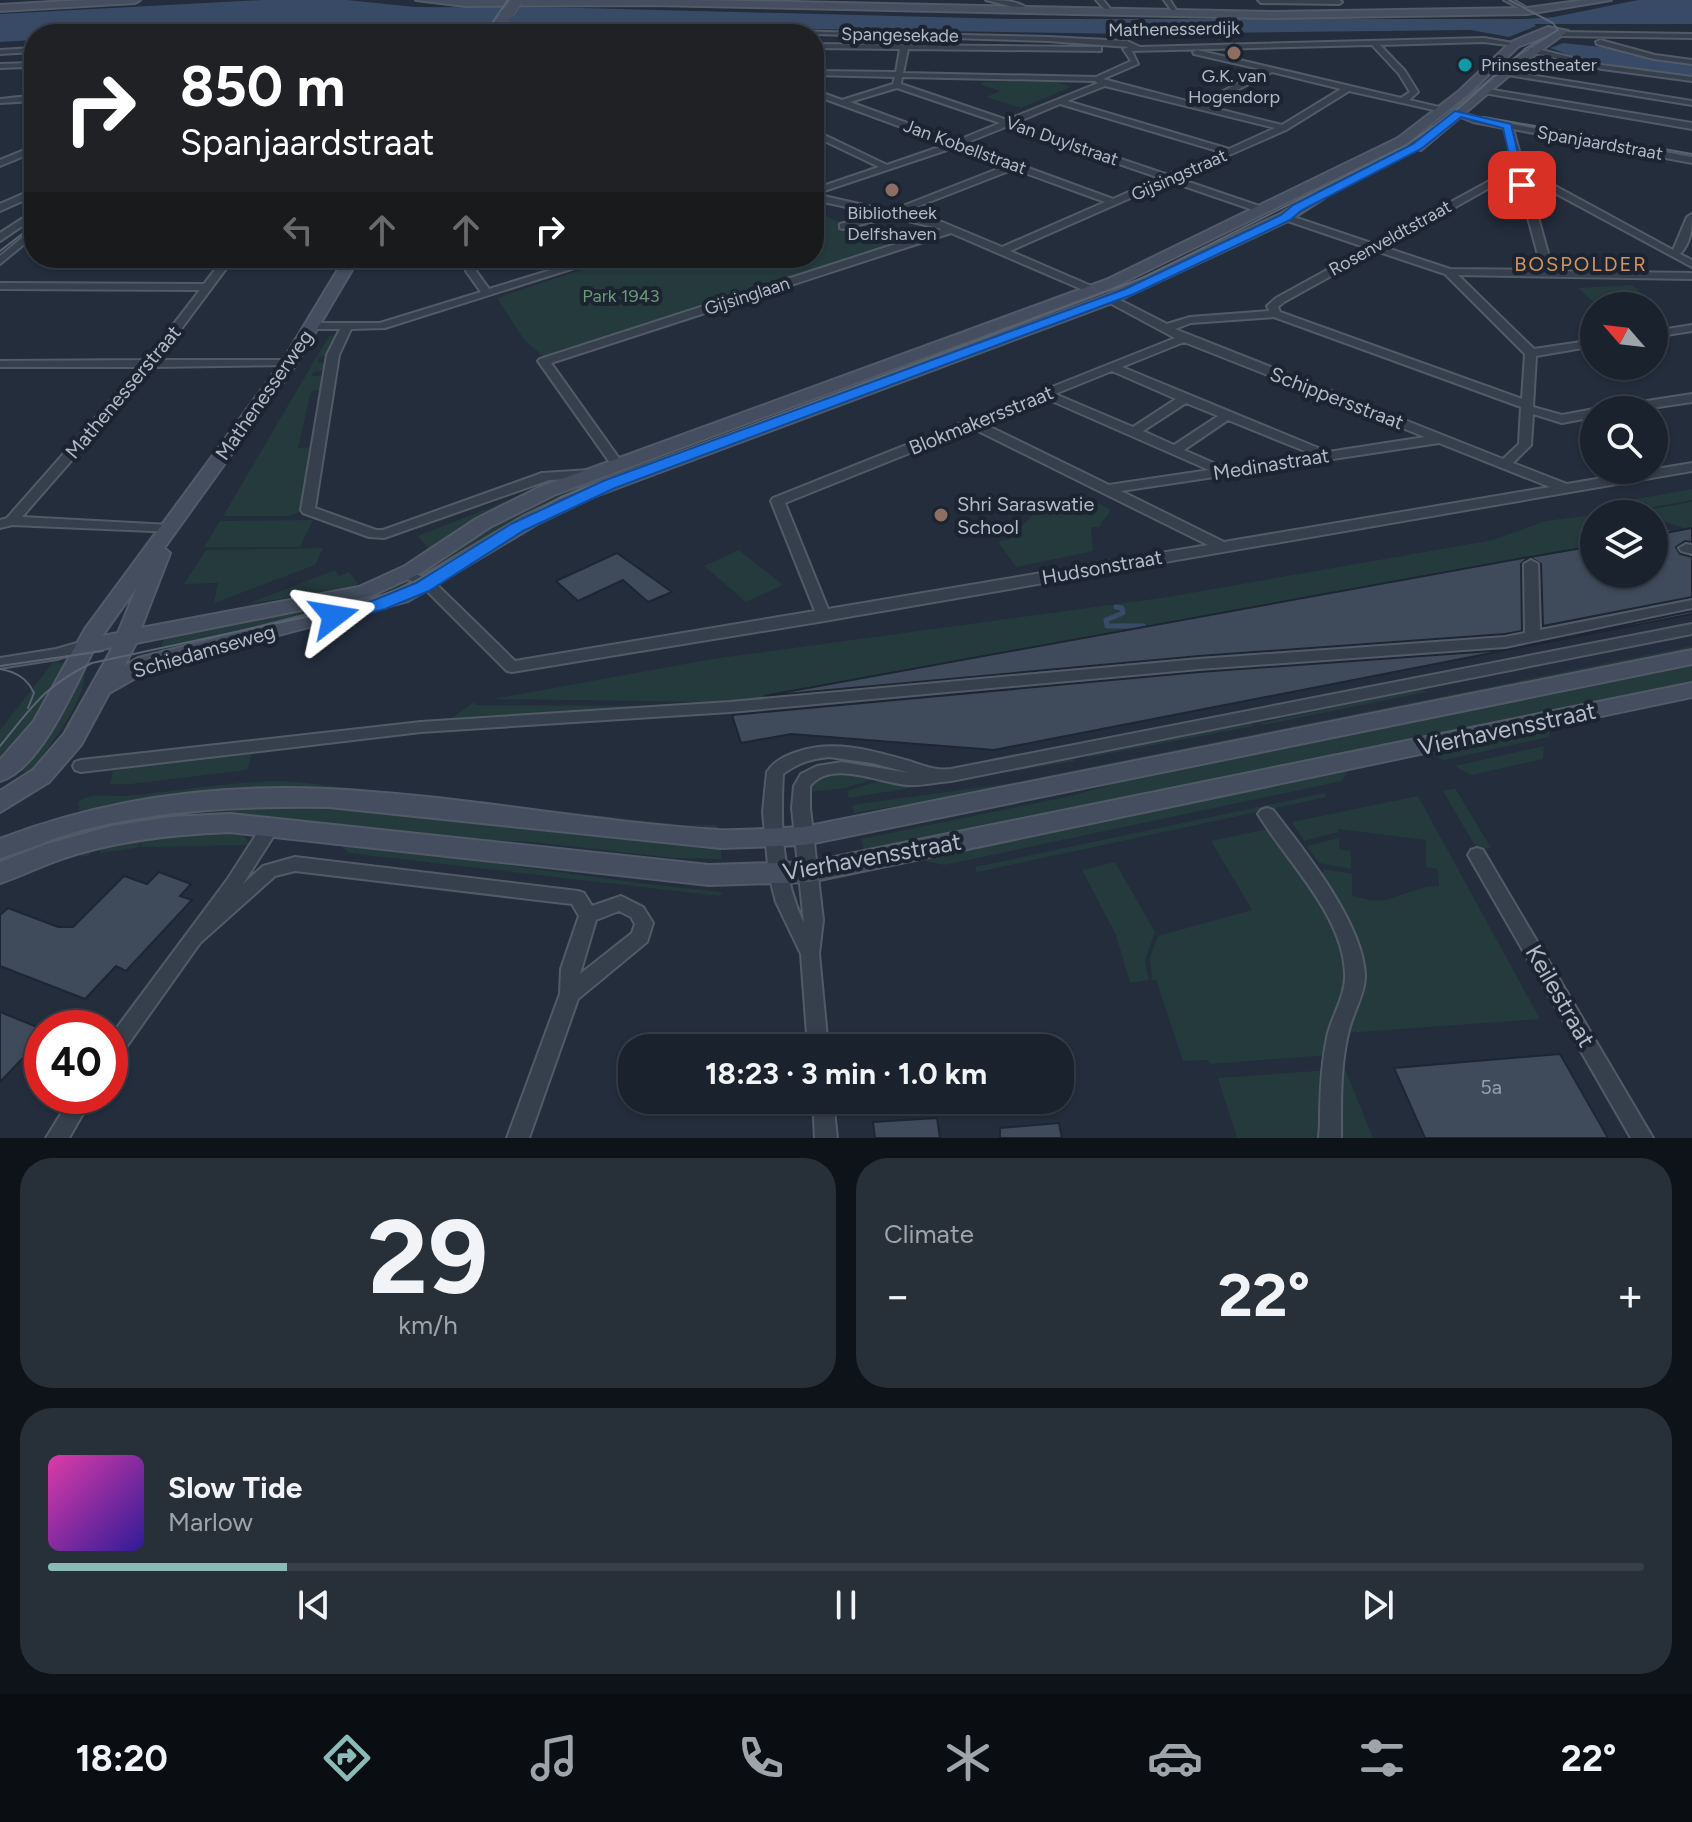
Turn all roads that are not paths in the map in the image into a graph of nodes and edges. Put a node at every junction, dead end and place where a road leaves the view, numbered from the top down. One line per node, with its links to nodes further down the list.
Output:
1 (2, 0): 18 (street)
2 (135, 0): 18 (street)
3 (421, 0): 15 (street)
4 (504, 0): 28 (street)
5 (517, 0): 29 (street, bridge)
6 (989, 0): 21 (street)
7 (1087, 0): 22 (street)
8 (1099, 0): 23 (street)
9 (1167, 0): 25 (street)
10 (1594, 0): 17 (street)
11 (1606, 0): 24 (street)
12 (570, 1): 15 (street); 16 (street)
13 (1261, 1): 14 (street); 27 (street)
14 (1337, 1): 26 (street)
15 (452, 2)
16 (741, 2): 19 (street)
17 (1572, 2): 24 (street)
18 (19, 3): 20 (street)
19 (951, 5): 21 (street)
20 (0, 8)
21 (1027, 11): 22 (street)
22 (1098, 13): 23 (street)
23 (1111, 13): 25 (street)
24 (1529, 13): 26 (street); 30 (street, Schiedamseweg); 35 (street, Schiedamseweg)
25 (1177, 14): 27 (street)
26 (1350, 14): 27 (street)
27 (1272, 15)
28 (492, 24)
29 (496, 24)
30 (1562, 32): 32 (street); 43 (street, Schiedamseweg)
31 (824, 33): 40 (street, Spangesekade)
32 (1585, 34): 33 (street); 41 (street)
33 (1692, 34)
34 (1374, 43): 35 (street, Mathenesserdijk); 38 (street, Mathenesserdijk); 60 (street)
35 (1515, 44): 43 (street, Mathenesserdijk); 65 (street, Schiedamseweg)
36 (1692, 44): 41 (street)
37 (824, 46): 39 (street, Mathenesserdijk)
38 (1177, 47): 40 (street, Mathenesserdijk); 49 (street)
39 (904, 48): 42 (street, Mathenesserdijk); 53 (street)
40 (1137, 48): 42 (street, Mathenesserdijk)
41 (1622, 48): 46 (street)
42 (1127, 49): 54 (street)
43 (1533, 50): 50 (street, Schiedamseweg); 52 (street)
44 (24, 51): 45 (street)
45 (0, 52)
46 (1692, 62)
47 (24, 65): 48 (street)
48 (0, 66)
49 (1271, 70): 55 (street); 64 (street)
50 (1508, 73): 56 (street, Schiedamseweg); 63 (street)
51 (824, 74): 53 (street)
52 (1692, 79)
53 (897, 80): 54 (street); 61 (street); 67 (street, Van Duylstraat)
54 (1100, 81): 62 (street); 64 (street)
55 (1348, 88): 60 (street); 70 (street, Gijsingstraat)
56 (1487, 91): 66 (street, Schiedamseweg); 69 (street)
57 (824, 95): 61 (street, Jan Kobellstraat)
58 (24, 99): 59 (street)
59 (0, 101)
60 (1403, 101): 65 (street)
61 (843, 102): 72 (street, Jan Kobellstraat)
62 (1062, 102): 67 (street); 73 (street)
63 (1692, 103)
64 (1200, 106): 70 (street)
65 (1440, 110): 66 (street); 90 (street, Schiedamseweg)
66 (1459, 113): 68 (street, Spanjaardstraat); 74 (street, Spanjaardstraat); 93 (street, Schiedamseweg)
67 (1009, 123): 72 (street); 83 (street, Van Duylstraat)
68 (1508, 126): 78 (street, Spanjaardstraat); 82 (street)
69 (1692, 126)
70 (1283, 128): 73 (street, Gijsingstraat)
71 (824, 138): 81 (street)
72 (956, 144): 80 (street, Jan Kobellstraat); 81 (street)
73 (1231, 152): 83 (street, Gijsingstraat)
74 (1692, 152)
75 (0, 153): 77 (street)
76 (24, 153): 77 (street)
77 (16, 156): 79 (street)
78 (1692, 160)
79 (0, 163)
80 (1015, 165): 88 (street, Jan Kobellstraat); 91 (street)
81 (887, 168): 84 (street)
82 (1517, 169): 100 (street, Rosenveldtstraat); 102 (street); 110 (street)
83 (1173, 179): 88 (street, Gijsingstraat); 90 (street, Van Duylstraat)
84 (824, 193)
85 (24, 197): 89 (street)
86 (824, 199): 91 (street)
87 (824, 200): 92 (street)
88 (1115, 203): 101 (street, Gijsingstraat)
89 (0, 208)
90 (1262, 210): 115 (street, Schiedamseweg)
91 (890, 214): 92 (street); 97 (street)
92 (876, 217): 96 (street); 97 (street)
93 (1285, 217): 100 (street); 115 (street, Schiedamseweg)
94 (1692, 218): 102 (street)
95 (24, 221): 98 (street)
96 (843, 226)
97 (949, 230): 101 (street, Schippersstraat); 143 (street, Gijsinglaan)
98 (0, 238)
99 (24, 244): 103 (street)
100 (1372, 247): 109 (street); 116 (street, Rosenveldtstraat)
101 (1004, 250): 115 (street, Schippersstraat)
102 (1674, 254): 104 (street)
103 (0, 261)
104 (1692, 264)
105 (222, 268): 113 (street, Mathenesserstraat)
106 (346, 268): 117 (street, Mathenesserweg)
107 (472, 268): 114 (street)
108 (568, 268): 114 (street)
109 (1449, 272): 110 (street); 124 (street)
110 (1548, 272): 111 (street)
111 (1692, 276)
112 (0, 286): 113 (street)
113 (208, 287): 125 (street, Mathenesserstraat)
114 (487, 293): 118 (street)
115 (1101, 295): 119 (street, Schippersstraat); 143 (street, Schiedamseweg)
116 (1275, 314): 119 (street); 133 (street)
117 (312, 326): 118 (street); 126 (street, Mathenesserweg)
118 (347, 327): 150 (street, Mathenesserweg)
119 (1167, 328): 122 (street, Schippersstraat)
120 (1692, 328): 121 (street)
121 (1668, 332)
122 (1184, 338): 128 (street, Blokmakersstraat); 138 (street, Schippersstraat)
123 (1580, 345): 124 (street)
124 (1531, 353): 133 (street)
125 (149, 363): 126 (street); 127 (street); 148 (street, Mathenesserstraat)
126 (289, 363): 149 (street, Mathenesserweg)
127 (0, 364)
128 (1112, 367): 129 (street, Blokmakersstraat); 130 (street)
129 (1046, 394): 136 (street, Blokmakersstraat); 137 (street)
130 (1185, 398): 134 (street); 137 (street)
131 (1692, 398): 132 (street)
132 (1668, 402)
133 (1527, 407): 135 (street); 141 (street)
134 (1227, 415): 139 (street); 140 (street)
135 (1580, 416)
136 (972, 423): 147 (street); 156 (street, Blokmakersstraat)
137 (1134, 432): 139 (street)
138 (1439, 439): 140 (street, Medinastraat); 141 (street, Schippersstraat)
139 (1175, 450): 144 (street)
140 (1327, 456): 144 (street, Medinastraat)
141 (1505, 464): 146 (street, Schippersstraat)
142 (1692, 467): 146 (street, Hudsonstraat)
143 (623, 470): 145 (street, Schiedamseweg); 154 (street, Schiedamseweg)
144 (1224, 472): 147 (street, Medinastraat)
145 (590, 474): 150 (street, Schiedamseweg); 153 (street, Schiedamseweg)
146 (1567, 489): 151 (street, Hudsonstraat)
147 (1104, 490): 151 (street)
148 (6, 523): 149 (street)
149 (170, 529): 158 (street, Mathenesserweg); 160 (street, Mathenesserweg)
150 (400, 529)
151 (1221, 546): 156 (street, Hudsonstraat)
152 (1531, 564): 159 (street)
153 (405, 574): 154 (street); 158 (street, Schiedamseweg)
154 (428, 584): 156 (street, Hudsonstraat); 163 (street, Schiedamseweg)
155 (1692, 604): 159 (street)
156 (824, 616)
157 (1692, 629): 167 (street, Vierhavensstraat)
158 (128, 636): 160 (street, Schiedamseweg); 163 (street, Mathenesserweg)
159 (1533, 637): 165 (street)
160 (84, 646): 162 (street); 166 (street, Mathenesserweg)
161 (1692, 657): 171 (street, Vierhavensstraat)
162 (0, 663)
163 (100, 689): 168 (street, Mathenesserweg)
164 (1692, 690): 175 (street, Vierhavensstraat)
165 (81, 766)
166 (0, 773)
167 (941, 776): 171 (street, Vierhavensstraat); 172 (street, Vierhavensstraat)
168 (0, 803)
169 (1267, 814): 189 (street)
170 (271, 826): 176 (street, Vierhavensstraat); 177 (street, Vierhavensstraat); 179 (street)
171 (804, 836): 172 (street, Vierhavensstraat); 175 (street)
172 (776, 839): 173 (street, Vierhavensstraat); 177 (street)
173 (0, 849)
174 (1477, 855): 190 (street, Keilestraat)
175 (810, 872): 177 (street, Vierhavensstraat); 180 (street)
176 (0, 873)
177 (778, 875): 180 (street)
178 (588, 916): 179 (street); 181 (street); 181 (street)
179 (197, 937): 182 (street)
180 (810, 954): 183 (street)
181 (570, 994): 187 (street)
182 (128, 1028)
183 (817, 1034)
184 (72, 1114): 186 (street)
185 (824, 1114): 188 (street)
186 (57, 1138)
187 (518, 1138)
188 (826, 1138)
189 (1330, 1138)
190 (1642, 1138)

